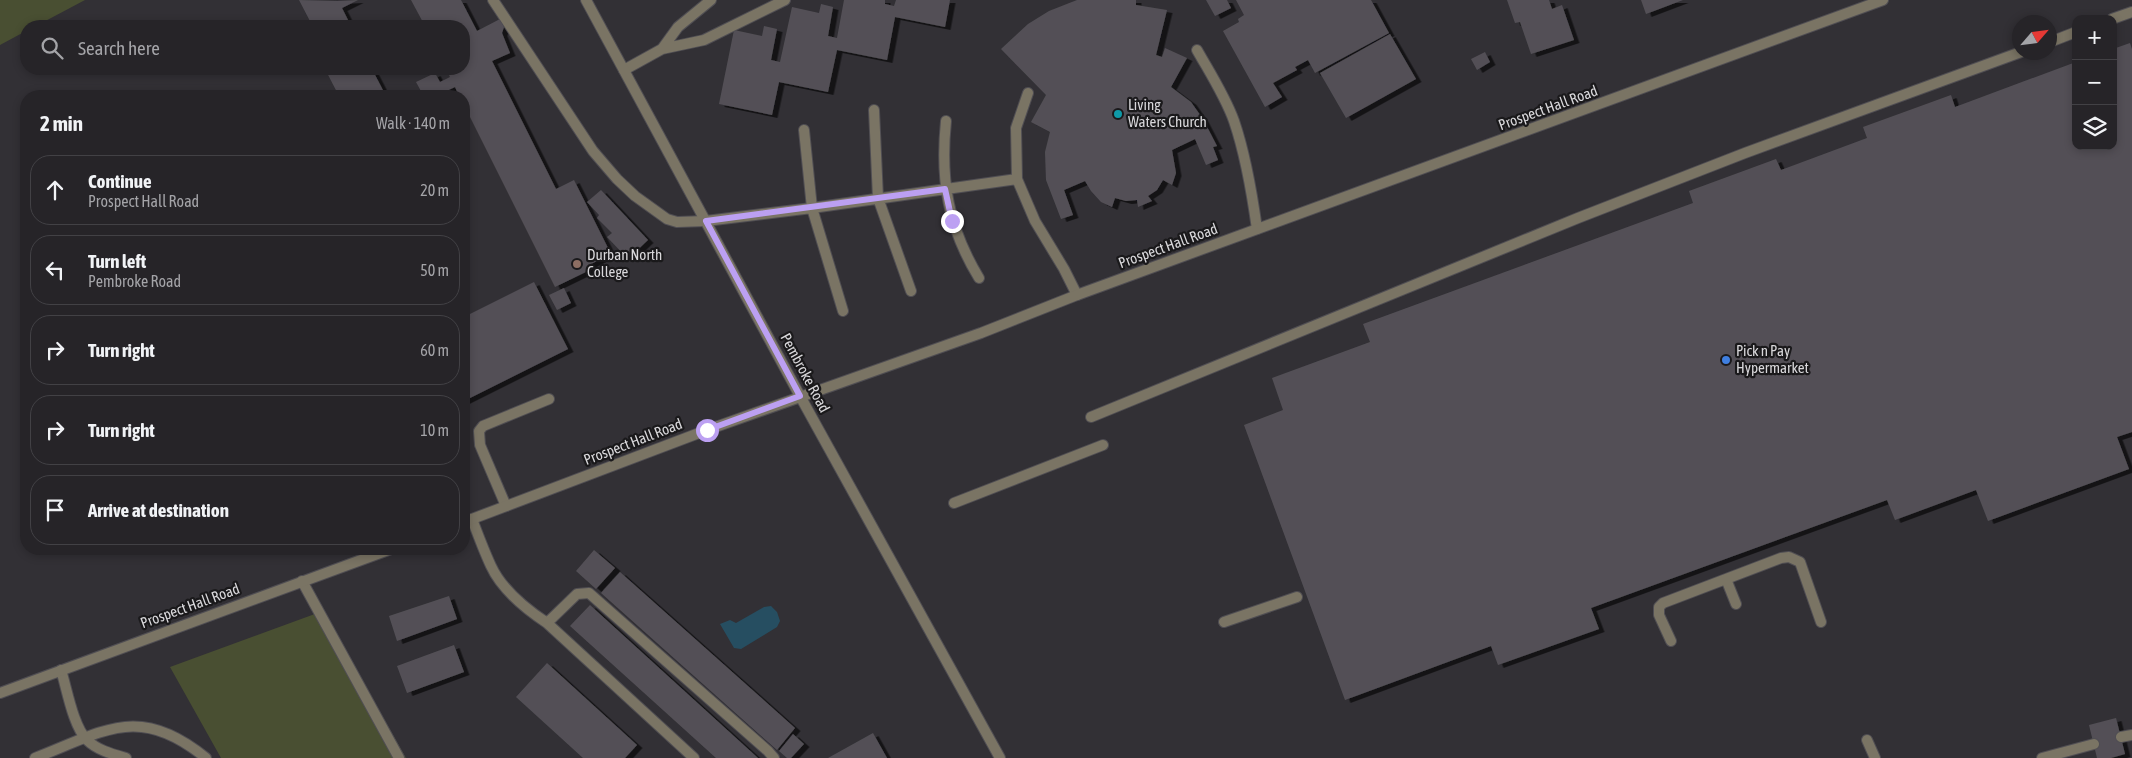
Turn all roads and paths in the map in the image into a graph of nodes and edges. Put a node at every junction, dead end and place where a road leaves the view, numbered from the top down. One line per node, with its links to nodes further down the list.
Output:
1 (493, 0): 22 (street)
2 (586, 0): 13 (street, Pembroke Road)
3 (712, 0): 10 (street)
4 (785, 0): 10 (street)
5 (1883, 0): 23 (street, Prospect Hall Road)
6 (2132, 12): 7 (street)
7 (2117, 17)
8 (2072, 34): 9 (street)
9 (2057, 39)
10 (662, 49): 13 (street)
11 (1197, 50): 23 (street)
12 (2012, 55): 30 (street)
13 (624, 70): 22 (street, Pembroke Road)
14 (1028, 93): 18 (street)
15 (874, 110): 20 (street)
16 (946, 121): 19 (street)
17 (804, 130): 21 (street)
18 (1017, 179): 19 (street); 26 (street)
19 (945, 189): 20 (street); 24 (street)
20 (878, 198): 21 (street); 25 (street)
21 (812, 208): 22 (street); 27 (street)
22 (706, 221): 28 (street, Pembroke Road)
23 (1257, 230): 26 (street, Prospect Hall Road)
24 (979, 278)
25 (911, 291)
26 (1077, 295): 28 (street, Prospect Hall Road)
27 (843, 311)
28 (800, 396): 33 (street, Prospect Hall Road); 58 (street, Pembroke Road)
29 (548, 399): 33 (street)
30 (1092, 417)
31 (1103, 445): 32 (street)
32 (954, 503)
33 (506, 506): 34 (street, Prospect Hall Road)
34 (470, 520)
35 (470, 525): 43 (street)
36 (374, 555): 38 (street, Prospect Hall Road)
37 (1726, 579): 40 (street); 42 (street); 44 (street)
38 (302, 581): 45 (street, Prospect Hall Road); 55 (street)
39 (1297, 597): 41 (street)
40 (1736, 604)
41 (1224, 622)
42 (1821, 622)
43 (547, 623): 56 (street); 57 (street)
44 (1670, 641)
45 (61, 670): 46 (street, Prospect Hall Road); 49 (street)
46 (0, 693)
47 (2132, 735): 48 (street)
48 (2121, 737)
49 (86, 739): 52 (street); 53 (street); 54 (street)
50 (1867, 740): 59 (street)
51 (2094, 744): 60 (street)
52 (35, 758)
53 (126, 758)
54 (206, 758)
55 (399, 758)
56 (694, 758)
57 (774, 758)
58 (1000, 758)
59 (1875, 758)
60 (2042, 758)

